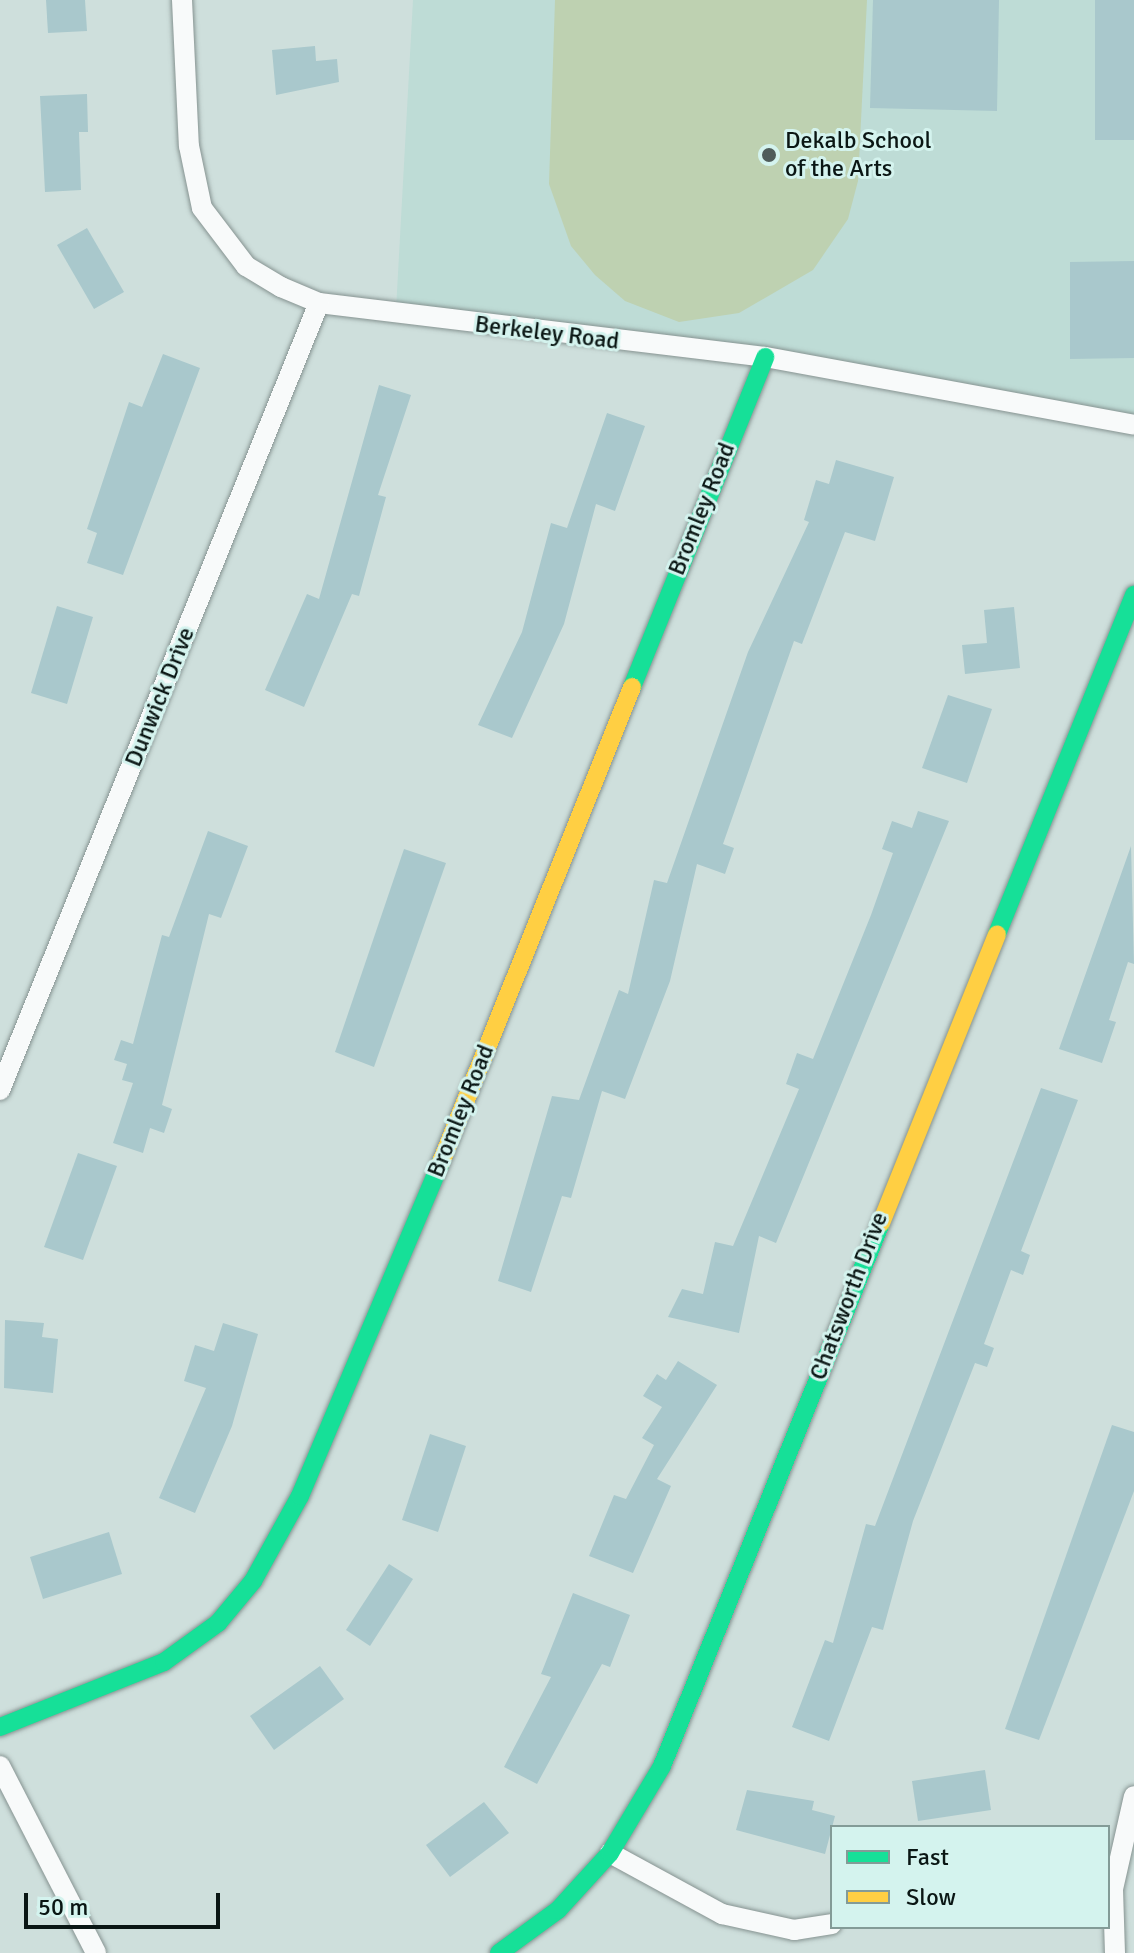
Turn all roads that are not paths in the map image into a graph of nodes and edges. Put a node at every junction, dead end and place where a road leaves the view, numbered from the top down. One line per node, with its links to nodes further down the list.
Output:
1 (182, 0): 2 (street, Berkeley Road)
2 (319, 303): 3 (street, Berkeley Road); 6 (street, Dunwick Drive)
3 (765, 357): 4 (street, Berkeley Road); 7 (street, Bromley Road)
4 (1134, 425)
5 (1134, 595): 10 (street, Chatsworth Drive)
6 (0, 1090)
7 (0, 1727)
8 (0, 1766): 13 (street)
9 (1134, 1796): 11 (street)
10 (610, 1853): 12 (street); 14 (street, Chatsworth Drive)
11 (1110, 1889): 15 (street)
12 (830, 1924)
13 (96, 1953)
14 (499, 1953)
15 (1115, 1953)

